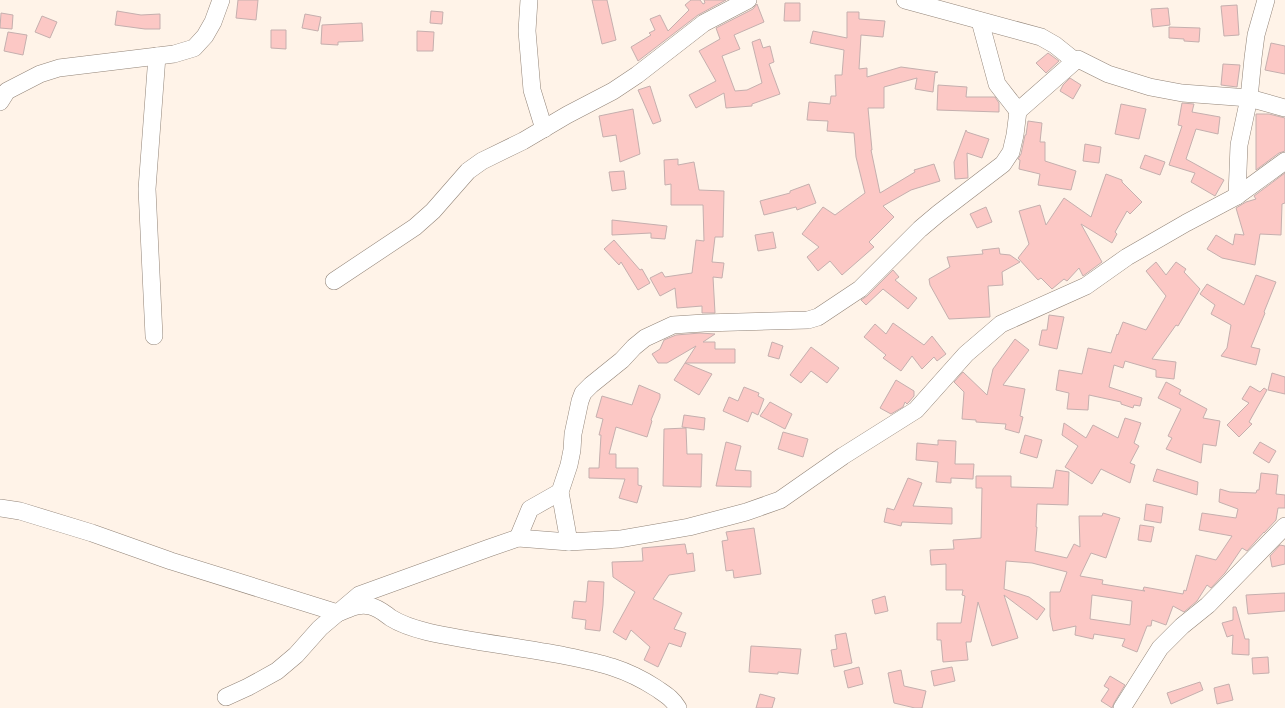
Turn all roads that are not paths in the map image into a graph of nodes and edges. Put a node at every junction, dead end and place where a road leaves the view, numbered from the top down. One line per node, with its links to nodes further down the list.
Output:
1 (221, 0): 7 (street)
2 (529, 0): 13 (street)
3 (748, 0): 13 (street)
4 (905, 0): 6 (street)
5 (1266, 0): 9 (street)
6 (980, 21): 8 (street); 12 (street)
7 (157, 56): 10 (street); 17 (street)
8 (1074, 61): 9 (street); 12 (street)
9 (1249, 98): 11 (street); 15 (street)
10 (0, 102)
11 (1285, 108)
12 (1018, 112): 18 (street)
13 (544, 129): 16 (street)
14 (1285, 160): 15 (street)
15 (1237, 196): 22 (street)
16 (334, 281)
17 (154, 336)
18 (560, 492): 21 (street); 22 (street)
19 (0, 508): 23 (street)
20 (1285, 526): 26 (street)
21 (518, 538): 22 (street); 23 (street)
22 (569, 542)
23 (338, 613): 24 (street); 25 (street)
24 (226, 698)
25 (678, 708)
26 (1122, 708)

